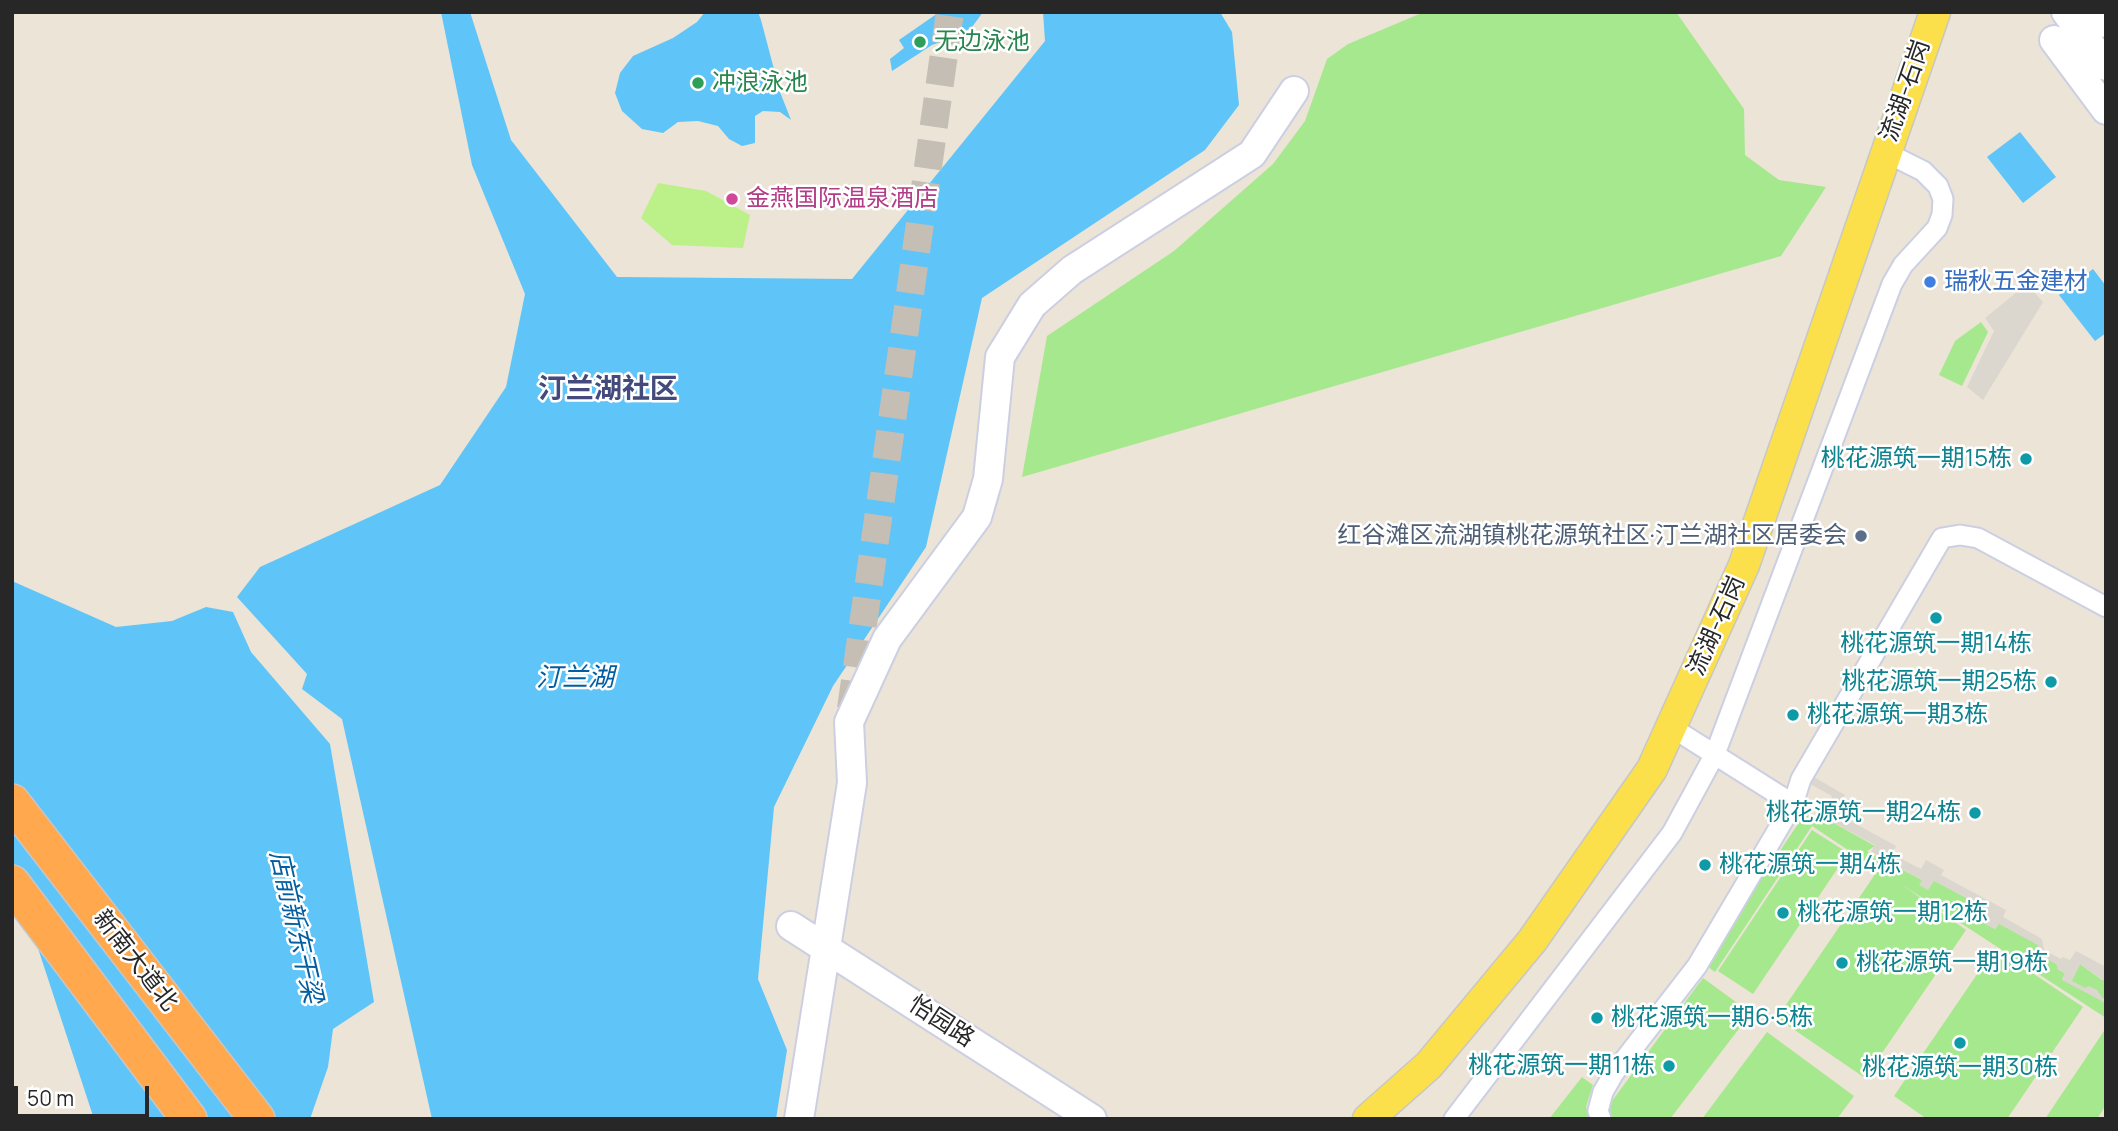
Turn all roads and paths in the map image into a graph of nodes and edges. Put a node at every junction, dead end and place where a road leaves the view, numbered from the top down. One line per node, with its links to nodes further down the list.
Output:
1 (1935, 12): 9 (main road, 流湖-石岗)
2 (2066, 12): 6 (main road)
3 (2098, 12): 4 (main road)
4 (2106, 23)
5 (2054, 40): 8 (main road)
6 (2106, 66)
7 (1294, 91): 17 (main road)
8 (2106, 110)
9 (1885, 152): 11 (main road, 流湖-石岗); 12 (street)
10 (2106, 607): 14 (street)
11 (1671, 727): 12 (street); 22 (main road, 流湖-石岗)
12 (1715, 754): 14 (street); 23 (street)
13 (12, 802): 19 (highway, 新南大道北)
14 (1793, 804): 24 (street)
15 (12, 883): 18 (highway, 新南大道北)
16 (791, 926): 17 (main road, 怡园路)
17 (826, 948): 20 (main road); 21 (main road, 怡园路)
18 (189, 1119)
19 (257, 1119)
20 (799, 1119)
21 (1092, 1119)
22 (1368, 1119)
23 (1454, 1119)
24 (1601, 1119)

